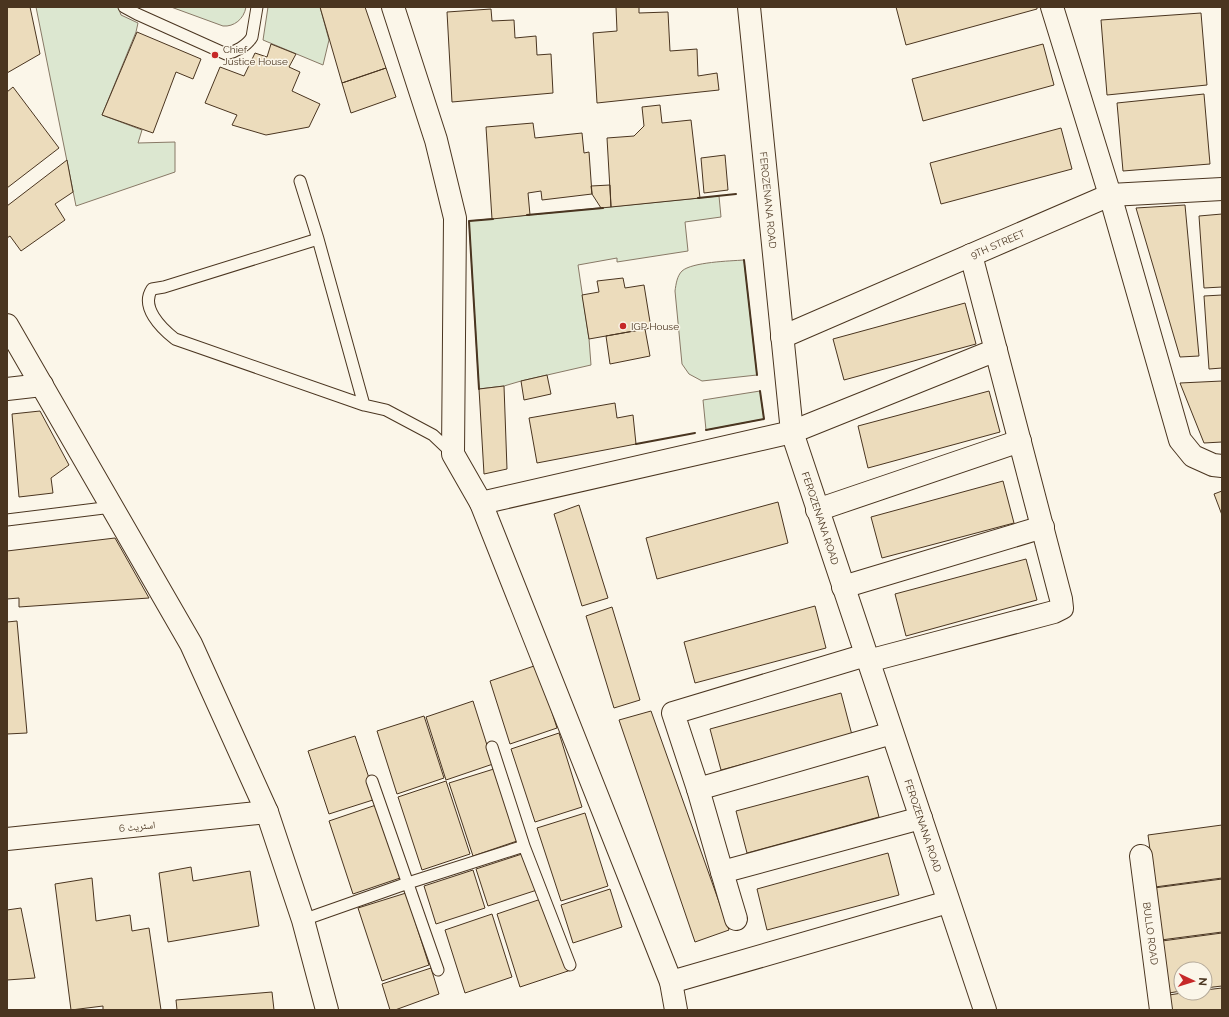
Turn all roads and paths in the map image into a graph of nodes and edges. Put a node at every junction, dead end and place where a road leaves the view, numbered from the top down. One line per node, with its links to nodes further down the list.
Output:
1 (124, 7): 2 (lane)
2 (256, 7)
3 (393, 7): 19 (street)
4 (748, 7): 12 (street, FEROZENANA ROAD)
5 (1052, 7): 8 (street)
6 (300, 182): 9 (lane)
7 (1222, 189): 8 (street, 9TH STREET)
8 (1110, 195): 10 (street, 9TH STREET); 20 (street)
9 (318, 239): 16 (lane); 16 (lane)
10 (972, 255): 12 (street, 9TH STREET); 13 (street)
11 (7, 325): 14 (street)
12 (782, 337): 17 (street, FEROZENANA ROAD)
13 (996, 350): 17 (street); 18 (street)
14 (42, 385): 15 (street); 22 (street)
15 (7, 389)
16 (364, 405): 19 (lane)
17 (792, 432): 21 (street); 23 (street, FEROZENANA ROAD)
18 (1020, 441): 23 (street); 25 (street)
19 (453, 454): 21 (street)
20 (1222, 466)
21 (481, 503): 44 (street)
22 (112, 507): 24 (lane); 32 (street)
23 (818, 510): 26 (street, FEROZENANA ROAD)
24 (7, 520)
25 (1043, 527): 26 (street); 27 (street)
26 (843, 587): 27 (street, FEROZENANA ROAD)
27 (867, 658): 28 (street, FEROZENANA ROAD); 31 (street)
28 (892, 733): 31 (street); 33 (street, FEROZENANA ROAD)
29 (492, 747): 35 (lane)
30 (372, 781): 38 (lane)
31 (698, 789): 37 (street)
32 (267, 812): 34 (street, اسٹریٹ 6); 41 (street)
33 (921, 818): 37 (street); 39 (street, FEROZENANA ROAD)
34 (7, 839)
35 (524, 846): 38 (lane); 42 (lane)
36 (1141, 856): 48 (street, BULLO ROAD)
37 (722, 872): 40 (street)
38 (408, 883): 41 (lane); 43 (lane)
39 (948, 902): 44 (street); 47 (street, FEROZENANA ROAD)
40 (736, 919)
41 (303, 920): 45 (street)
42 (570, 965)
43 (438, 970)
44 (672, 982): 46 (street)
45 (327, 1010)
46 (676, 1010)
47 (985, 1010)
48 (1161, 1010)

